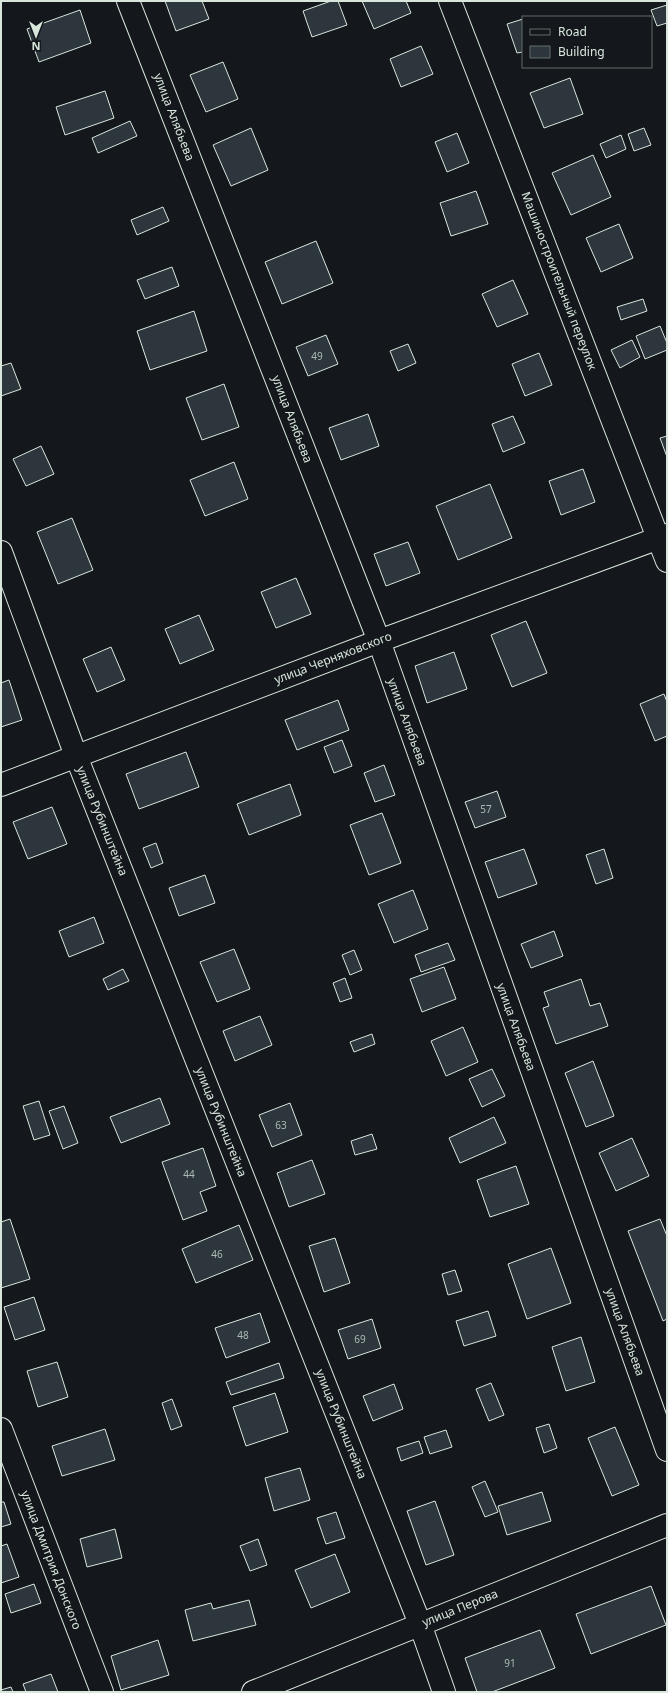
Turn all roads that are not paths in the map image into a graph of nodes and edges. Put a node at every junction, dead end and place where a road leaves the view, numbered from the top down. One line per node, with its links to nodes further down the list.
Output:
1 (128, 1): 6 (street, улица Алябьева)
2 (450, 1): 3 (street, Машиностроительный переулок)
3 (663, 537): 5 (street, Машиностроительный переулок); 6 (street, улица Черняховского)
4 (1, 552): 7 (street, улица Рубинштейна)
5 (667, 561)
6 (378, 640): 7 (street, улица Черняховского); 10 (street, улица Алябьева)
7 (76, 756): 8 (street, улица Черняховского); 12 (street, улица Рубинштейна)
8 (1, 785)
9 (1, 1429): 13 (street, улица Дмитрия Донского)
10 (667, 1450)
11 (667, 1525): 12 (street, улица Перова)
12 (420, 1624): 14 (street, улица Перова); 15 (street, улица Рубинштейна)
13 (102, 1692)
14 (253, 1692)
15 (444, 1692)

